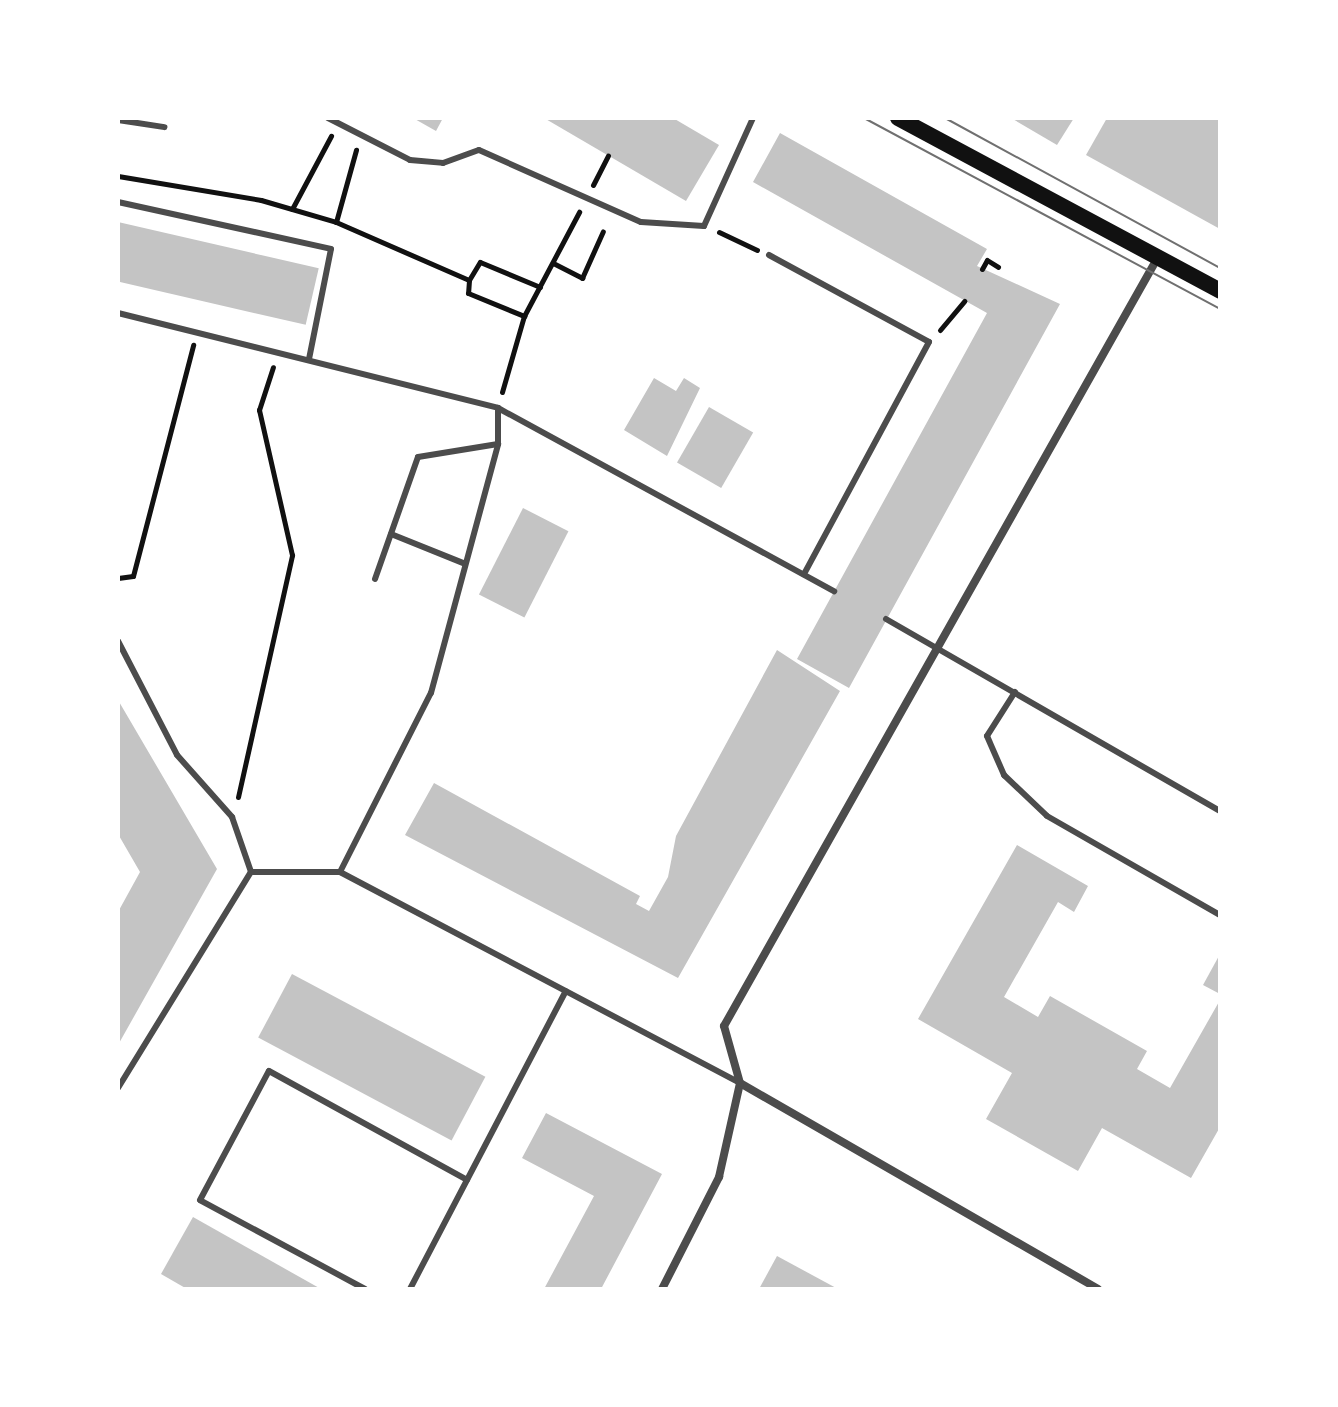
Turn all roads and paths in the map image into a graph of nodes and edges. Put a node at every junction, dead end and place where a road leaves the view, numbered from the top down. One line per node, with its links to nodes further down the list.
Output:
1 (328, 118): 7 (lane)
2 (753, 118): 11 (lane)
3 (898, 118): 14 (main road)
4 (118, 120): 5 (lane)
5 (164, 127)
6 (334, 131): 9 (path)
7 (361, 134): 10 (path); 11 (lane)
8 (118, 202): 25 (lane)
9 (292, 209)
10 (336, 222)
11 (704, 226): 13 (path)
12 (603, 231): 17 (path)
13 (769, 255): 23 (lane)
14 (1158, 256): 18 (main road); 36 (street)
15 (998, 267): 16 (path)
16 (982, 269)
17 (469, 280)
18 (1220, 291)
19 (964, 301): 23 (path)
20 (118, 313): 22 (lane)
21 (524, 316): 26 (path)
22 (198, 329): 24 (lane); 31 (path)
23 (929, 342): 30 (lane)
24 (278, 351): 25 (lane); 39 (path)
25 (309, 359): 26 (lane)
26 (498, 408): 27 (lane); 30 (lane)
27 (498, 444): 28 (lane); 29 (lane)
28 (391, 534): 29 (lane); 32 (lane)
29 (463, 563): 41 (lane)
30 (804, 574): 33 (lane)
31 (118, 578)
32 (375, 579)
33 (834, 591)
34 (886, 619): 36 (lane)
35 (118, 641): 39 (lane)
36 (939, 648): 37 (lane); 44 (street)
37 (1015, 692): 38 (lane); 42 (lane)
38 (1220, 811)
39 (232, 817): 40 (lane)
40 (251, 872): 41 (lane); 45 (lane)
41 (340, 872): 43 (lane)
42 (1220, 915)
43 (566, 991): 44 (lane); 46 (lane)
44 (740, 1083): 49 (street); 50 (street)
45 (118, 1088)
46 (467, 1180): 47 (lane); 48 (lane)
47 (365, 1289)
48 (410, 1289)
49 (662, 1289)
50 (1098, 1289)

